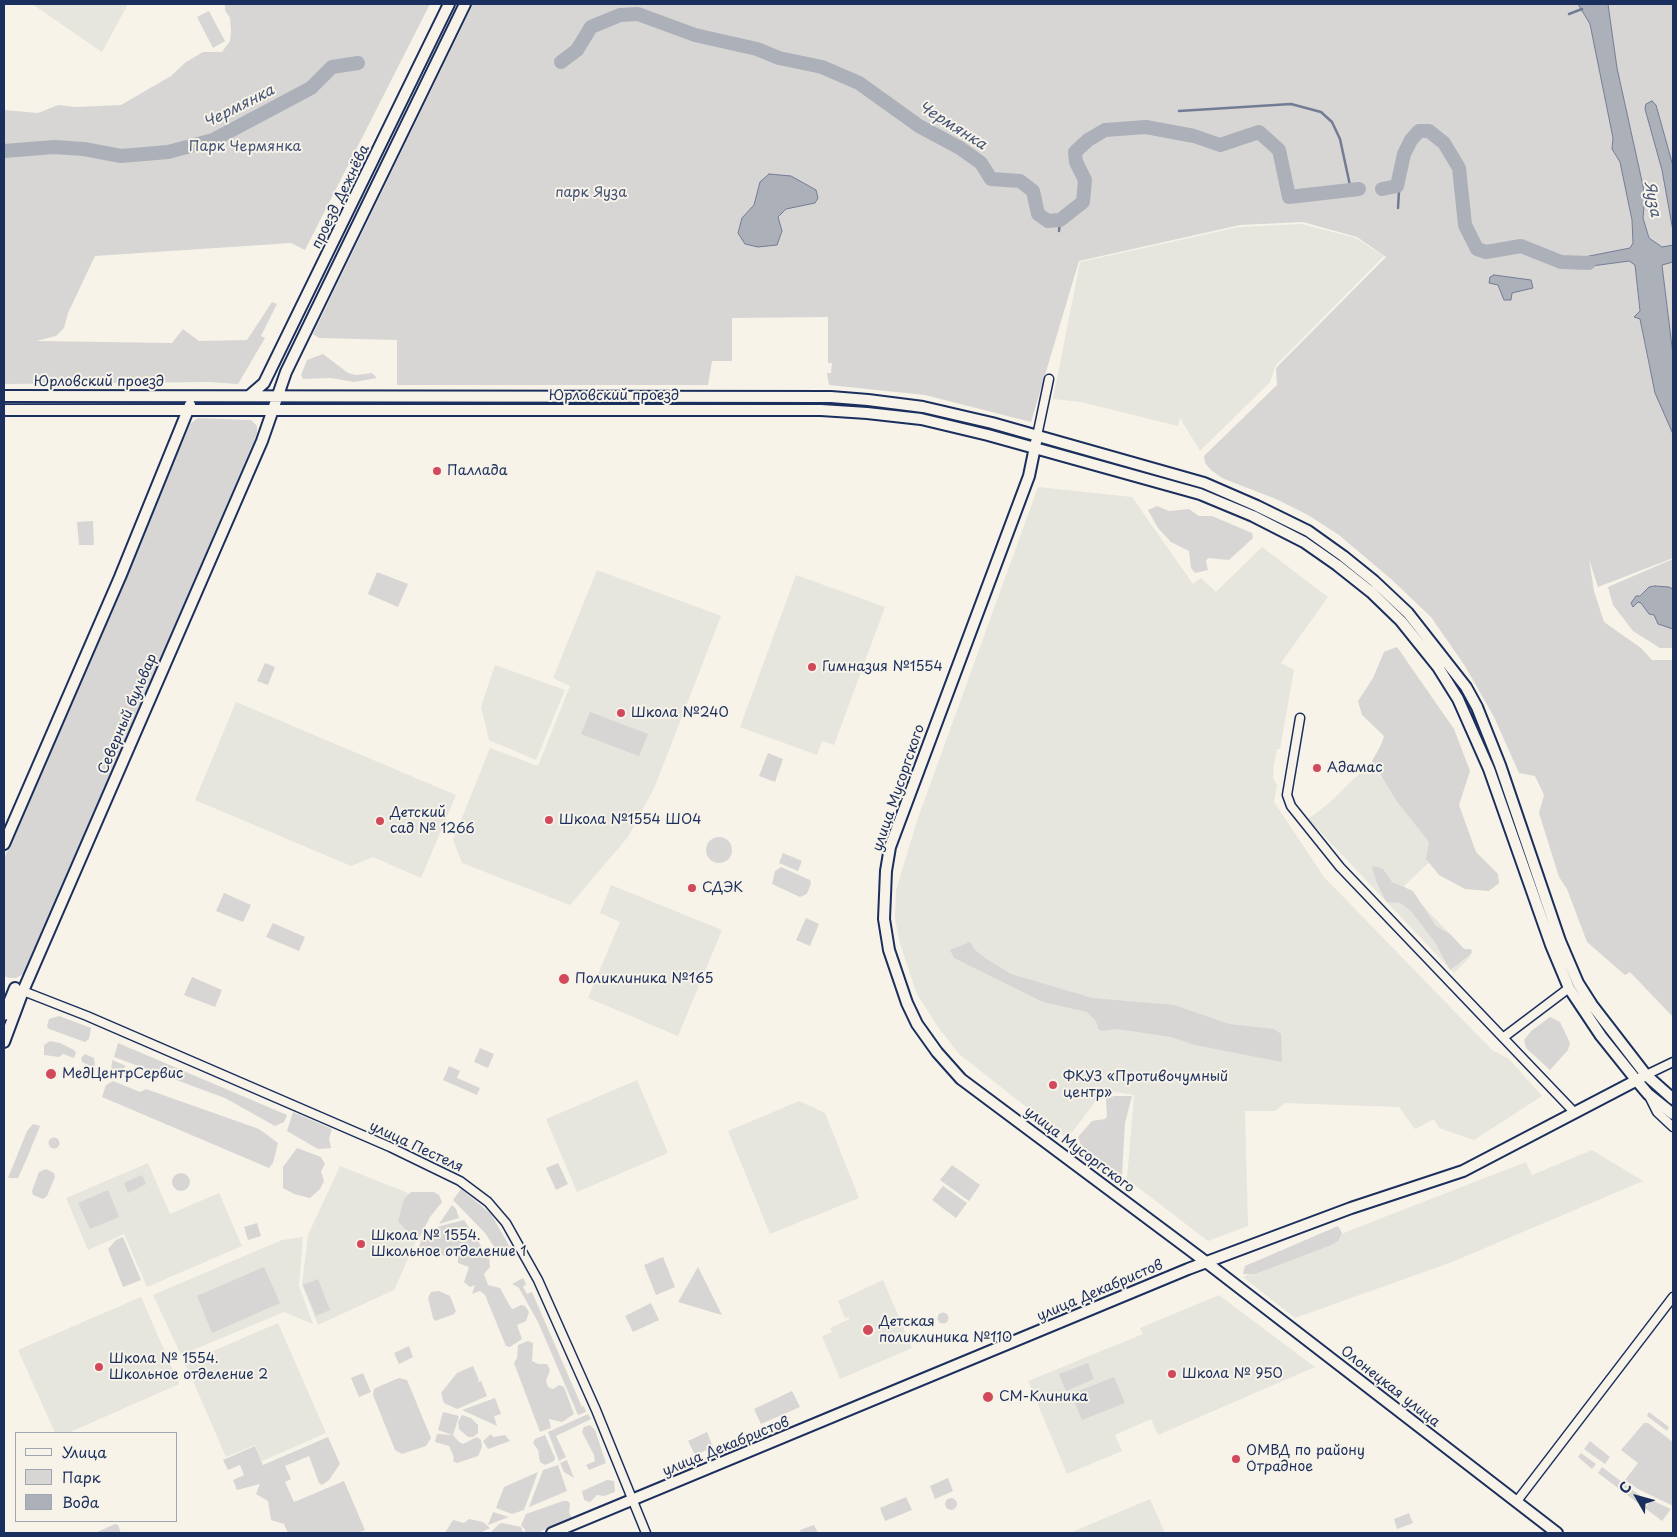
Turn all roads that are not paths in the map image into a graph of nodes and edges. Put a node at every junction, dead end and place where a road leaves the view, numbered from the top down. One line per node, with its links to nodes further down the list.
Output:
1 (449, 4): 5 (main road, проезд Дежнёва)
2 (465, 4): 6 (main road, проезд Дежнёва)
3 (1050, 379): 11 (street)
4 (4, 396): 7 (main road, Юрловский проезд)
5 (249, 396): 6 (main road, Юрловский проезд); 7 (main road, Юрловский проезд)
6 (278, 396): 10 (main road, Северный бульвар); 11 (main road, Юрловский проезд)
7 (194, 397): 9 (main road)
8 (4, 410): 9 (main road, Юрловский проезд)
9 (188, 410): 10 (main road, Юрловский проезд); 14 (main road)
10 (274, 410): 12 (main road, Юрловский проезд); 17 (main road, Северный бульвар)
11 (1037, 436): 12 (main road, улица Мусоргского); 22 (main road, Юрловский проезд)
12 (1035, 449): 16 (main road, Юрловский проезд); 28 (main road, улица Мусоргского)
13 (1300, 718): 19 (street)
14 (4, 844)
15 (4, 984): 17 (main road)
16 (1569, 988): 19 (street); 22 (main road, Юрловский проезд)
17 (19, 990): 18 (main road, Северный бульвар); 20 (main road, Северный бульвар); 30 (street, улица Пестеля)
18 (4, 1015)
19 (1504, 1037): 25 (street)
20 (4, 1042)
21 (1673, 1062): 22 (street)
22 (1642, 1078): 23 (main road); 24 (main road); 25 (main road, улица Декабристов)
23 (1648, 1094): 26 (main road); 27 (street)
24 (1673, 1099)
25 (1576, 1114): 28 (main road, улица Декабристов)
26 (1673, 1114)
27 (1673, 1127)
28 (1206, 1262): 30 (main road, улица Декабристов); 31 (main road, Олонецкая улица)
29 (1673, 1297): 31 (street)
30 (632, 1500): 32 (main road, улица Декабристов); 33 (street, улица Пестеля)
31 (1516, 1502): 34 (main road, Олонецкая улица)
32 (552, 1533)
33 (646, 1533)
34 (1557, 1533)

